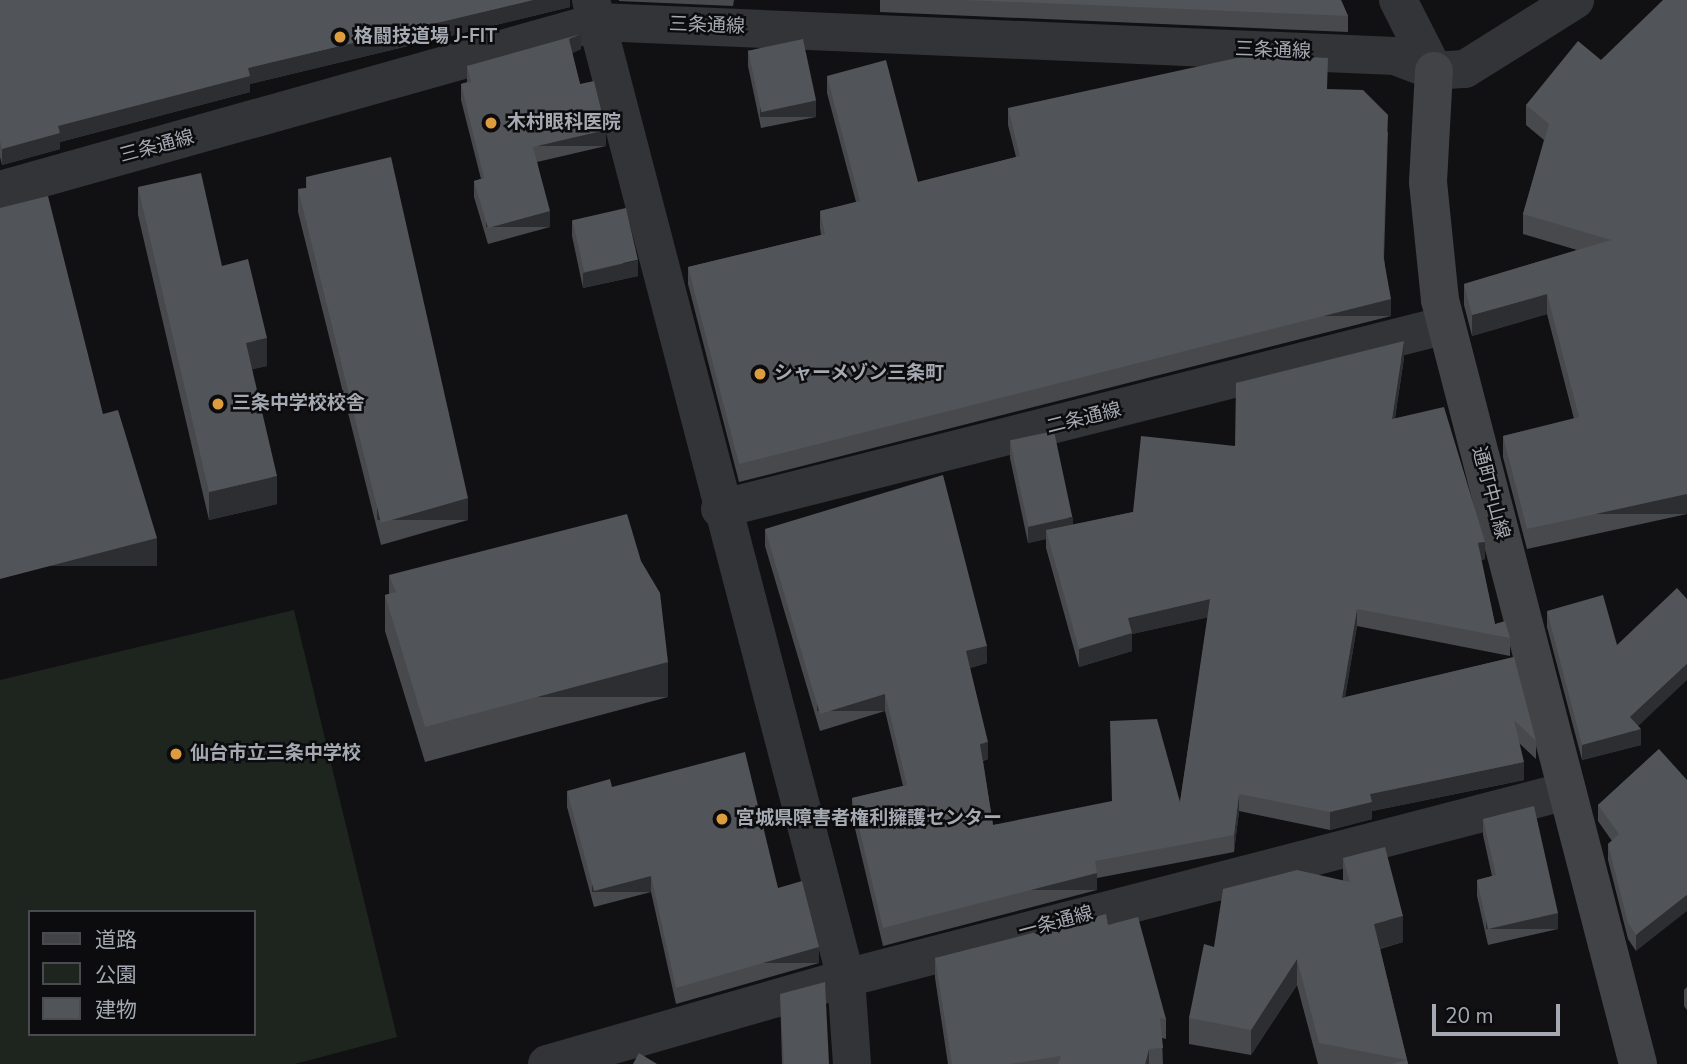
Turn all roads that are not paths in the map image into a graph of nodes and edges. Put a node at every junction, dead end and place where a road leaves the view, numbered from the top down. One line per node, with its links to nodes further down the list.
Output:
1 (1398, 0): 4 (street)
2 (1575, 0): 4 (street)
3 (594, 11): 4 (street, 三条通線); 5 (street, 三条通線); 7 (street)
4 (1434, 71): 6 (street, 通町中山線)
5 (0, 190)
6 (1446, 325): 7 (street, 二条通線); 8 (street, 通町中山線)
7 (720, 509): 9 (street)
8 (1567, 791): 9 (street, 一条通線); 12 (street, 通町中山線)
9 (846, 978): 10 (street, 一条通線); 11 (street)
10 (547, 1064)
11 (852, 1064)
12 (1638, 1064)

